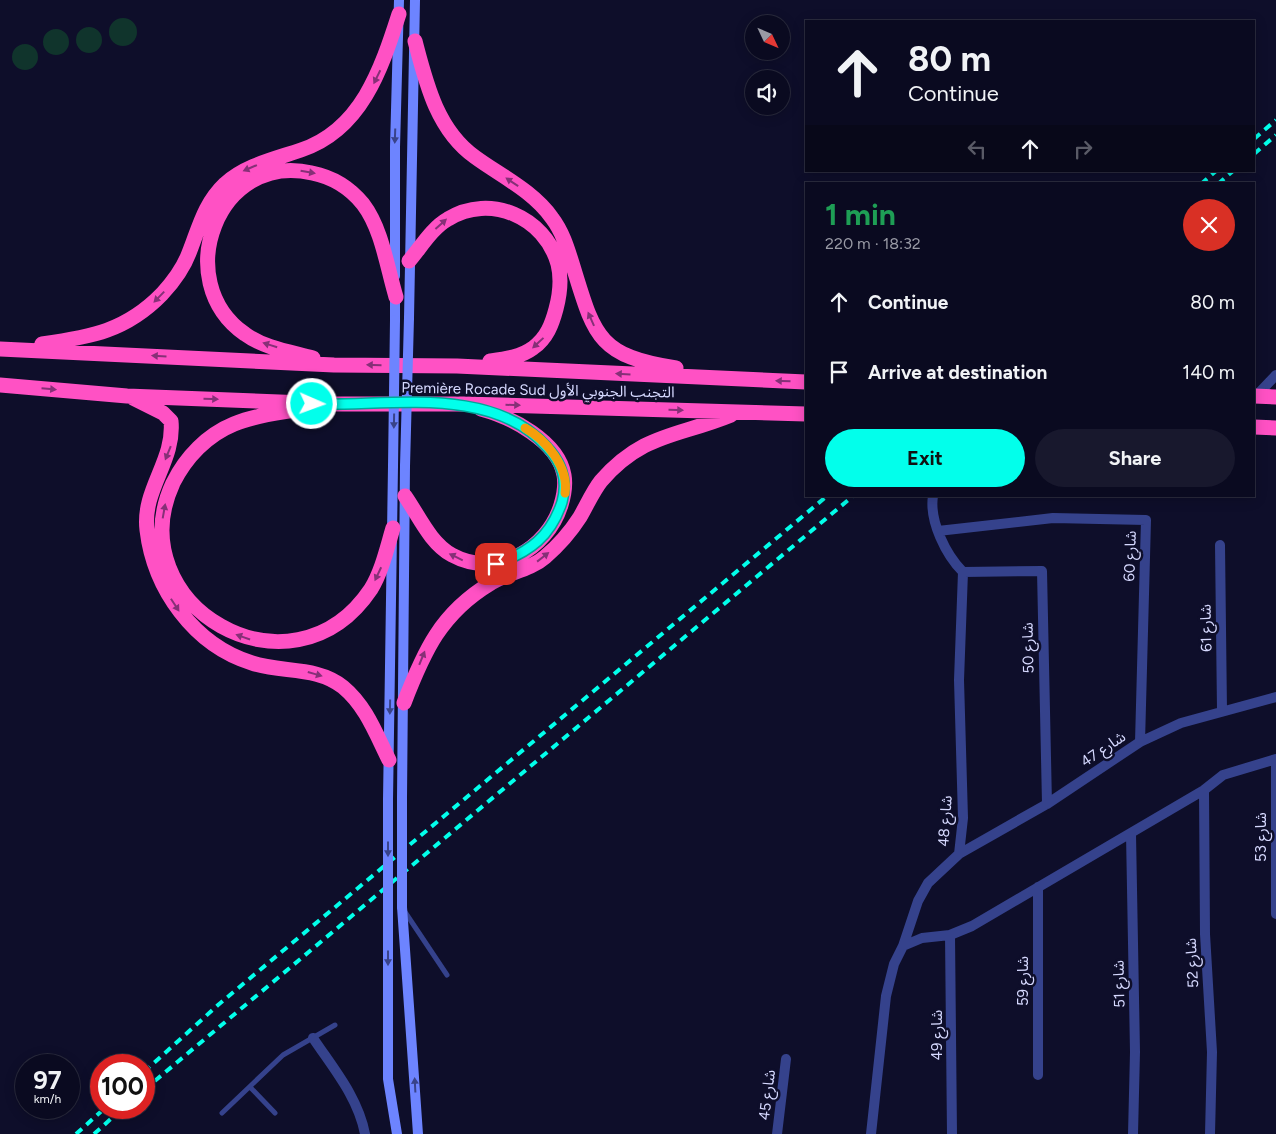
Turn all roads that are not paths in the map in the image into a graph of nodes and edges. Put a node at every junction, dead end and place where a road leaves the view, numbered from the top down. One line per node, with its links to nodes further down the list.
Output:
1 (414, 0): 3 (main road)
2 (399, 7): 5 (main road, one-way to 5); 6 (highway, one-way to 6)
3 (415, 41): 4 (main road); 10 (highway, one-way to 3)
4 (409, 261): 8 (highway, one-way to 8); 22 (main road, bridge)
5 (396, 297): 7 (highway, one-way to 5); 24 (main road, one-way to 24, bridge)
6 (3, 349): 7 (highway, Première Rocade Sud التجنب الجنوبي الأول, one-way to 6)
7 (334, 365): 8 (highway, Première Rocade Sud التجنب الجنوبي الأول, one-way to 7)
8 (457, 366): 10 (highway, Première Rocade Sud التجنب الجنوبي الأول, one-way to 8)
9 (1276, 375): 14 (street)
10 (760, 380): 11 (highway, Première Rocade Sud التجنب الجنوبي الأول, one-way to 10)
11 (805, 382)
12 (0, 386): 13 (highway, Première Rocade Sud التجنب الجنوبي الأول, one-way to 13)
13 (127, 396): 16 (highway, Première Rocade Sud التجنب الجنوبي الأول, one-way to 16); 33 (highway, one-way to 33)
14 (1255, 396): 15 (highway)
15 (1276, 397)
16 (331, 404): 17 (highway, Première Rocade Sud التجنب الجنوبي الأول); 24 (highway, one-way to 16)
17 (463, 404): 18 (highway, Première Rocade Sud التجنب الجنوبي الأول, one-way to 18); 22 (highway, one-way to 22)
18 (739, 412): 19 (highway, Première Rocade Sud التجنب الجنوبي الأول); 29 (highway, one-way to 18)
19 (805, 414)
20 (1255, 427): 21 (highway)
21 (1276, 428)
22 (405, 496): 29 (main road)
23 (933, 497): 25 (street)
24 (393, 528): 33 (main road, one-way to 33)
25 (938, 531): 27 (street); 31 (street, شارع 60)
26 (1220, 545): 30 (street, شارع 61)
27 (963, 572): 35 (street, شارع 50); 37 (street, شارع 48)
28 (1276, 697): 30 (street, شارع 47)
29 (404, 703): 39 (main road, bridge)
30 (1222, 711): 31 (street, شارع 47)
31 (1140, 742): 35 (street, شارع 47)
32 (1276, 759): 34 (street); 40 (street, شارع 53)
33 (389, 760): 52 (main road, one-way to 52, bridge)
34 (1204, 790): 36 (street); 58 (street, شارع 52)
35 (1046, 804): 37 (street, شارع 47)
36 (1131, 834): 38 (street); 57 (street, شارع 51)
37 (959, 854): 42 (street, شارع 48)
38 (1038, 887): 41 (street); 47 (street, شارع 59)
39 (402, 907): 43 (lane); 53 (main road, one-way to 39)
40 (1276, 914)
41 (950, 935): 42 (street); 56 (street, شارع 49)
42 (903, 946): 55 (street, شارع 48)
43 (447, 975)
44 (335, 1025): 45 (lane)
45 (313, 1038): 48 (lane); 51 (street)
46 (786, 1059): 54 (street, شارع 45)
47 (1038, 1075)
48 (250, 1087): 49 (lane); 50 (lane)
49 (222, 1113)
50 (275, 1114)
51 (365, 1134)
52 (397, 1134)
53 (418, 1134)
54 (777, 1134)
55 (870, 1134)
56 (952, 1134)
57 (1133, 1134)
58 (1210, 1134)

